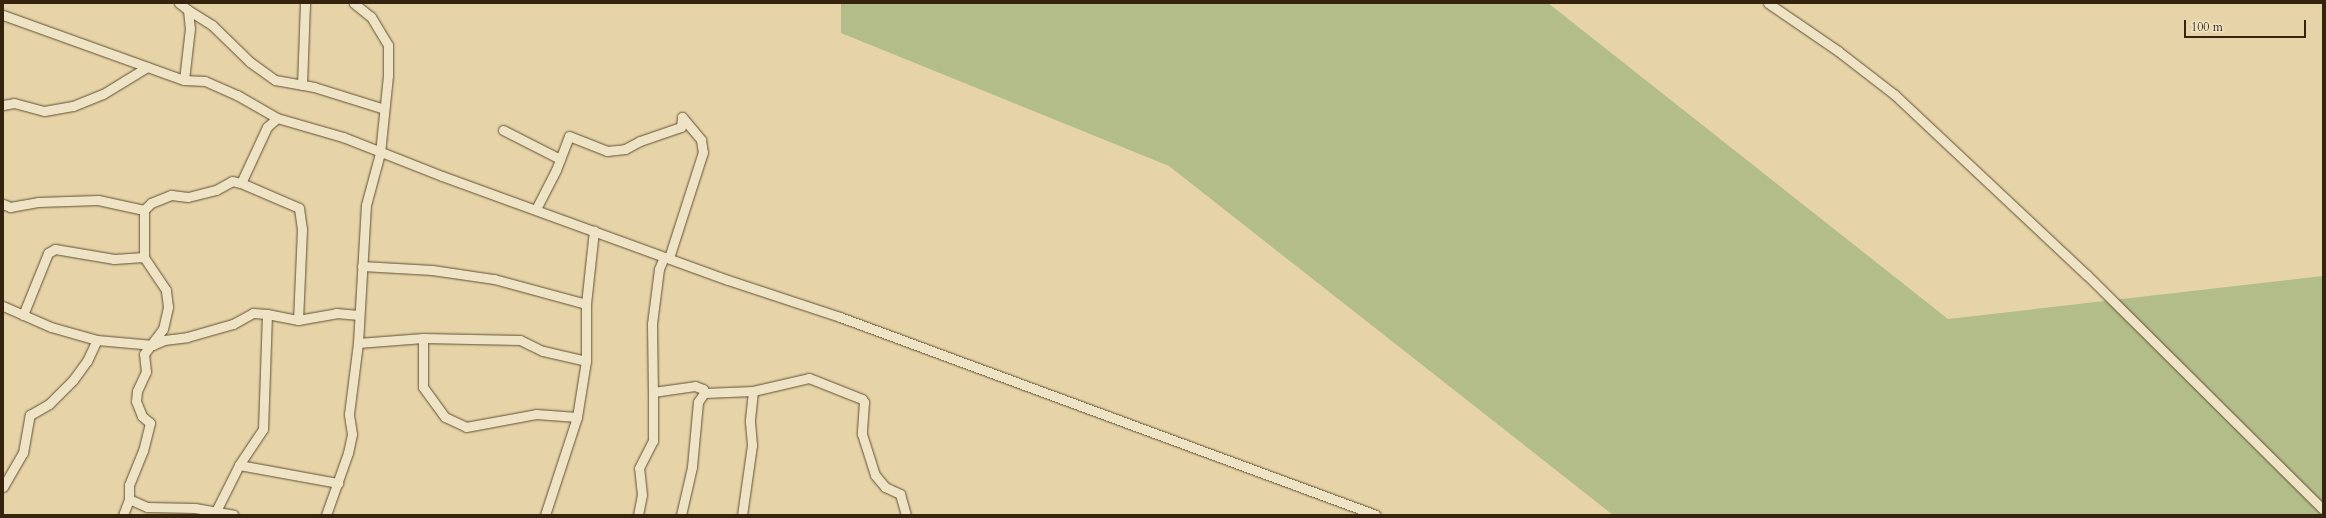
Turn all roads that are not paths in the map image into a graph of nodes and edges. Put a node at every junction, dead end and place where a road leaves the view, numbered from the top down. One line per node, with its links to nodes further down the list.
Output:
1 (179, 3): 5 (street)
2 (305, 3): 9 (street)
3 (354, 3): 11 (street)
4 (1768, 3): 43 (street)
5 (188, 10): 8 (street); 9 (street)
6 (3, 15): 7 (street)
7 (147, 67): 8 (street); 10 (street)
8 (184, 80): 12 (street)
9 (302, 85): 11 (street)
10 (3, 105)
11 (384, 109): 14 (street)
12 (276, 118): 14 (street); 16 (street)
13 (503, 130): 15 (street)
14 (380, 153): 18 (street); 23 (street)
15 (560, 159): 18 (street); 22 (street)
16 (241, 183): 19 (street); 29 (street)
17 (3, 204): 19 (street)
18 (536, 209): 20 (street)
19 (144, 210): 21 (street)
20 (594, 230): 22 (street); 24 (street)
21 (144, 257): 27 (street); 33 (street)
22 (667, 258): 36 (street); 53 (street)
23 (362, 266): 24 (street); 28 (street)
24 (586, 304): 34 (street)
25 (3, 306): 27 (street)
26 (267, 314): 29 (street); 33 (street); 39 (street)
27 (23, 315): 31 (street)
28 (359, 315): 29 (street); 32 (street)
29 (298, 320)
30 (423, 338): 32 (street); 34 (street); 38 (street)
31 (97, 340): 33 (street); 41 (street)
32 (358, 343): 40 (street)
33 (153, 345): 42 (street)
34 (586, 361): 38 (street)
35 (753, 391): 37 (street); 51 (street); 52 (street)
36 (653, 392): 37 (street); 49 (street)
37 (704, 393): 50 (street)
38 (577, 416): 48 (street)
39 (238, 465): 40 (street); 44 (street)
40 (338, 483): 47 (street)
41 (3, 487)
42 (129, 499): 44 (street); 45 (street)
43 (2323, 509)
44 (215, 513): 46 (street)
45 (123, 515)
46 (234, 515)
47 (326, 515)
48 (545, 515)
49 (638, 515)
50 (681, 515)
51 (742, 515)
52 (906, 515)
53 (1376, 515)

